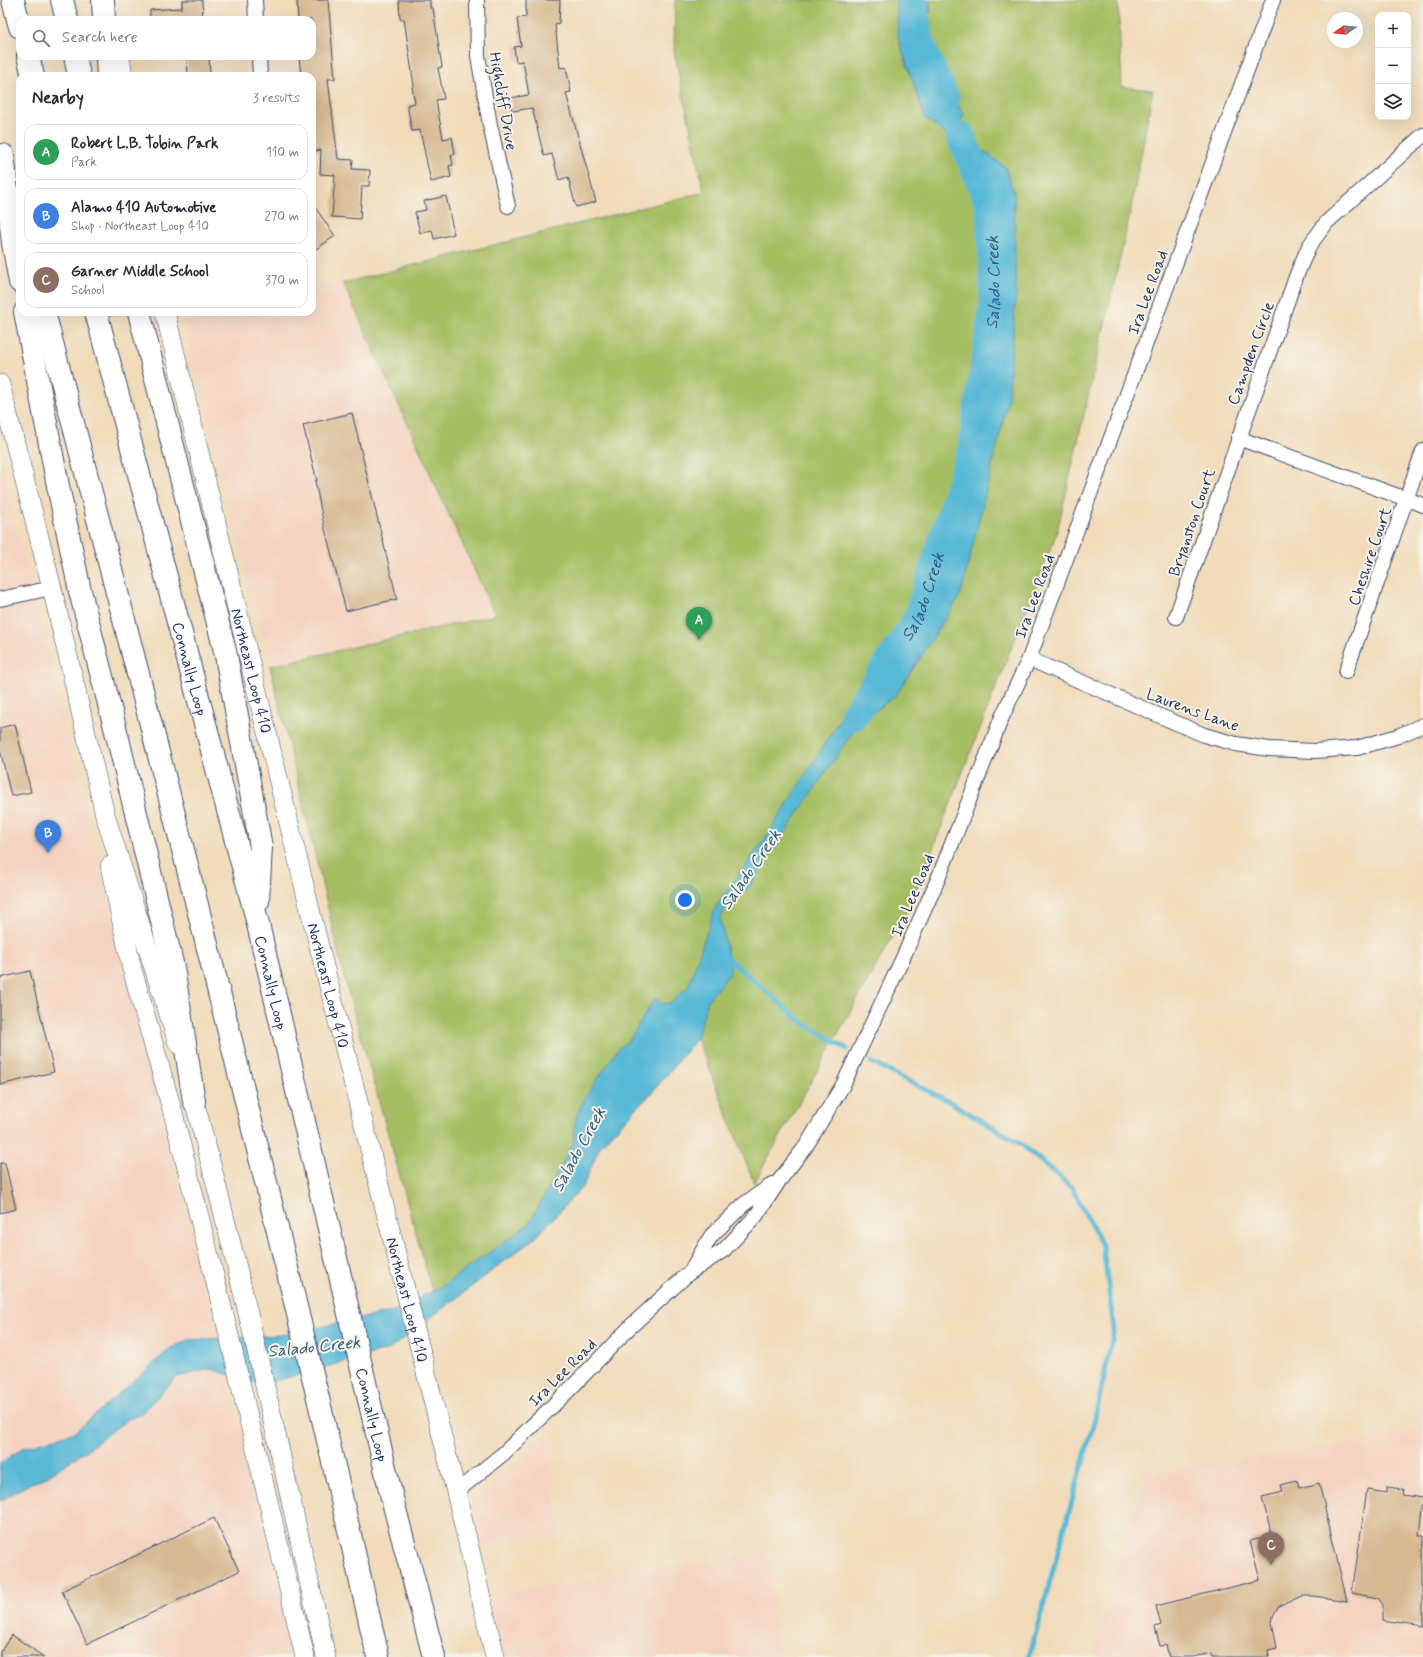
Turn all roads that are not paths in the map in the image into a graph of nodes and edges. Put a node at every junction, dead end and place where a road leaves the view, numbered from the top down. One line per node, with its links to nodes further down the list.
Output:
1 (13, 0): 8 (highway)
2 (62, 0): 9 (highway)
3 (103, 0): 10 (highway)
4 (111, 0): 11 (main road)
5 (255, 0): 12 (street)
6 (477, 0): 26 (street, Highcliff Drive)
7 (1273, 0): 43 (street, Ira Lee Road)
8 (17, 16)
9 (66, 16)
10 (104, 16)
11 (113, 16)
12 (256, 16)
13 (29, 60): 18 (highway)
14 (76, 60): 19 (highway)
15 (107, 60): 20 (highway)
16 (121, 60): 21 (main road)
17 (259, 60): 22 (street)
18 (32, 72)
19 (78, 72)
20 (108, 72)
21 (122, 72)
22 (260, 72)
23 (1423, 135): 36 (street, Campden Circle)
24 (1, 150): 25 (highway); 27 (highway)
25 (16, 206)
26 (508, 206)
27 (16, 260)
28 (26, 316): 48 (highway)
29 (45, 316): 54 (highway)
30 (97, 316): 47 (highway, Connally Loop)
31 (140, 316): 34 (highway)
32 (143, 316): 34 (highway)
33 (167, 316): 51 (main road, Northeast Loop 410)
34 (150, 356): 47 (highway)
35 (0, 384): 40 (main road)
36 (1238, 438): 38 (street); 42 (street, Bryanston Court)
37 (1423, 450): 38 (street, Cheshire Court)
38 (1407, 499): 39 (street); 44 (street, Cheshire Court)
39 (1423, 505)
40 (52, 588): 41 (street); 46 (main road)
41 (0, 599)
42 (1176, 617)
43 (1029, 659): 45 (street, Laurens Lane); 49 (street, Ira Lee Road)
44 (1346, 672)
45 (1423, 725)
46 (95, 769): 48 (main road); 52 (main road)
47 (257, 920): 55 (highway, Connally Loop)
48 (194, 1101): 53 (main road)
49 (779, 1181): 50 (street, Ira Lee Road); 50 (street, Ira Lee Road)
50 (688, 1274): 51 (street, Ira Lee Road)
51 (456, 1492): 56 (main road, Northeast Loop 410)
52 (306, 1657)
53 (326, 1657)
54 (378, 1657)
55 (434, 1657)
56 (495, 1657)

